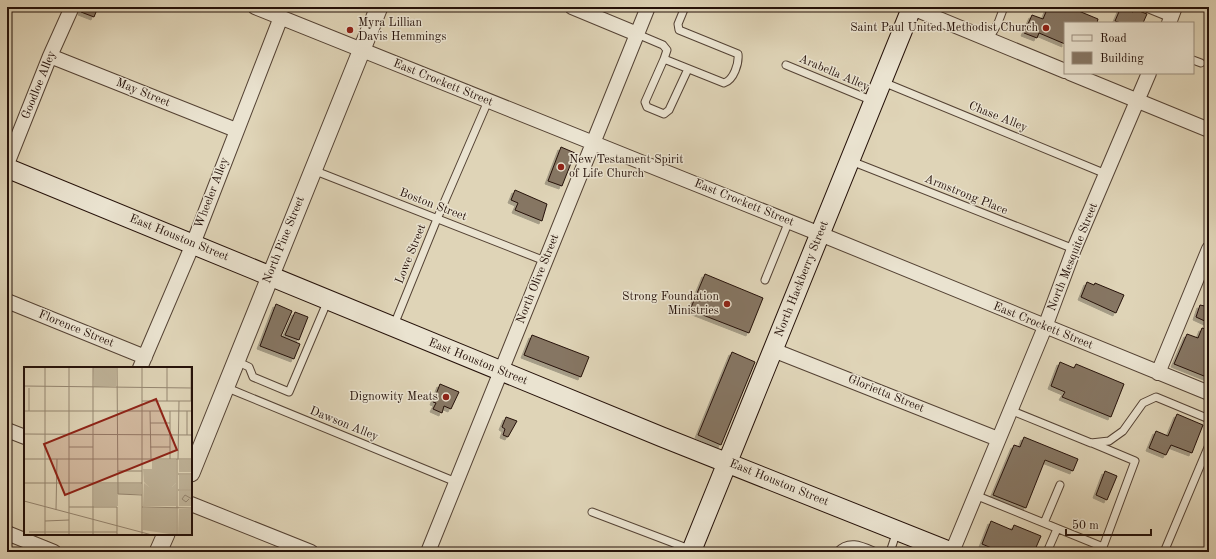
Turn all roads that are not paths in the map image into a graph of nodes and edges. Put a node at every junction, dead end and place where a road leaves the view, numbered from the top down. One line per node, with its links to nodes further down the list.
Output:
1 (72, 7): 15 (street, Goodloe Alley)
2 (255, 7): 11 (street, East Crockett Street)
3 (378, 7): 14 (street, North Pine Street)
4 (572, 7): 12 (street)
5 (648, 7): 12 (street, North Olive Street)
6 (685, 7): 20 (lane)
7 (911, 7): 13 (street); 24 (main road, North Hackberry Street)
8 (1004, 7): 13 (lane)
9 (1144, 7): 10 (lane)
10 (1171, 16)
11 (281, 17): 14 (street, East Crockett Street); 28 (street, Wheeler Alley)
12 (637, 34): 16 (lane); 30 (street, North Olive Street)
13 (989, 39): 21 (street)
14 (361, 50): 25 (street, East Crockett Street); 34 (street, North Pine Street)
15 (50, 56): 28 (street, May Street); 32 (street, Goodloe Alley)
16 (664, 59): 20 (lane); 20 (lane)
17 (1194, 60): 18 (lane)
18 (1201, 63)
19 (786, 65): 26 (lane, Arabella Alley)
20 (688, 69)
21 (1064, 71)
22 (1072, 74): 27 (street)
23 (1149, 74): 27 (street, North Mesquite Street)
24 (882, 82): 26 (main road, North Hackberry Street); 35 (lane, Chase Alley)
25 (488, 101): 30 (street, East Crockett Street); 36 (lane, Lowe Street)
26 (873, 101): 31 (main road, North Hackberry Street)
27 (1137, 101): 29 (street); 35 (street, North Mesquite Street)
28 (236, 130): 39 (street, Wheeler Alley)
29 (1209, 130)
30 (593, 143): 37 (street, East Crockett Street); 42 (street, North Olive Street)
31 (850, 161): 38 (main road, North Hackberry Street); 40 (lane, Armstrong Place)
32 (7, 164)
33 (7, 168): 39 (main road, East Houston Street)
34 (312, 170): 36 (lane, Boston Street); 43 (street, North Pine Street)
35 (1106, 174): 40 (street, North Mesquite Street)
36 (437, 219): 42 (lane, Boston Street); 47 (lane, Lowe Street)
37 (789, 222): 38 (street, East Crockett Street); 44 (lane)
38 (820, 234): 48 (street, East Crockett Street); 49 (main road, North Hackberry Street)
39 (193, 244): 43 (main road, East Houston Street); 51 (street, Wheeler Alley)
40 (1074, 249): 48 (street, North Mesquite Street)
41 (1209, 249): 53 (street)
42 (545, 261): 52 (street, North Olive Street)
43 (270, 275): 45 (main road, East Houston Street); 50 (street, North Pine Street)
44 (765, 280)
45 (328, 300): 47 (main road, East Houston Street); 50 (lane)
46 (7, 301): 51 (street, Florence Street)
47 (393, 327): 52 (main road, East Houston Street)
48 (1045, 328): 53 (street, East Crockett Street); 56 (street, North Mesquite Street)
49 (773, 350): 60 (street, Glorietta Street); 63 (main road, North Hackberry Street)
50 (235, 360): 54 (street, North Pine Street)
51 (143, 362)
52 (501, 371): 63 (main road, East Houston Street); 65 (street, North Olive Street)
53 (1158, 373): 55 (street, East Crockett Street)
54 (225, 387): 64 (street, North Pine Street); 65 (lane, Dawson Alley)
55 (1209, 393)
56 (1010, 410): 60 (street, North Mesquite Street); 61 (lane)
57 (1209, 419): 61 (lane)
58 (7, 430): 59 (street)
59 (24, 437)
60 (998, 439): 67 (street, North Mesquite Street)
61 (1091, 443): 75 (lane)
62 (1209, 445): 86 (lane)
63 (728, 462): 72 (main road, East Houston Street); 76 (main road, North Hackberry Street)
64 (192, 470)
65 (456, 482): 80 (street, North Olive Street)
66 (1060, 485): 70 (lane)
67 (975, 495): 70 (lane); 84 (street, North Mesquite Street)
68 (192, 504): 79 (street)
69 (592, 512): 76 (lane)
70 (1044, 523): 71 (lane)
71 (1057, 529): 75 (lane); 85 (lane)
72 (897, 530): 83 (lane); 84 (main road, East Houston Street)
73 (7, 534): 77 (street)
74 (166, 535): 78 (street)
75 (1102, 550)
76 (692, 551)
77 (54, 552)
78 (158, 552)
79 (311, 552)
80 (428, 552)
81 (837, 552): 82 (lane)
82 (876, 552)
83 (890, 552)
84 (951, 552)
85 (1048, 552)
86 (1164, 552)

